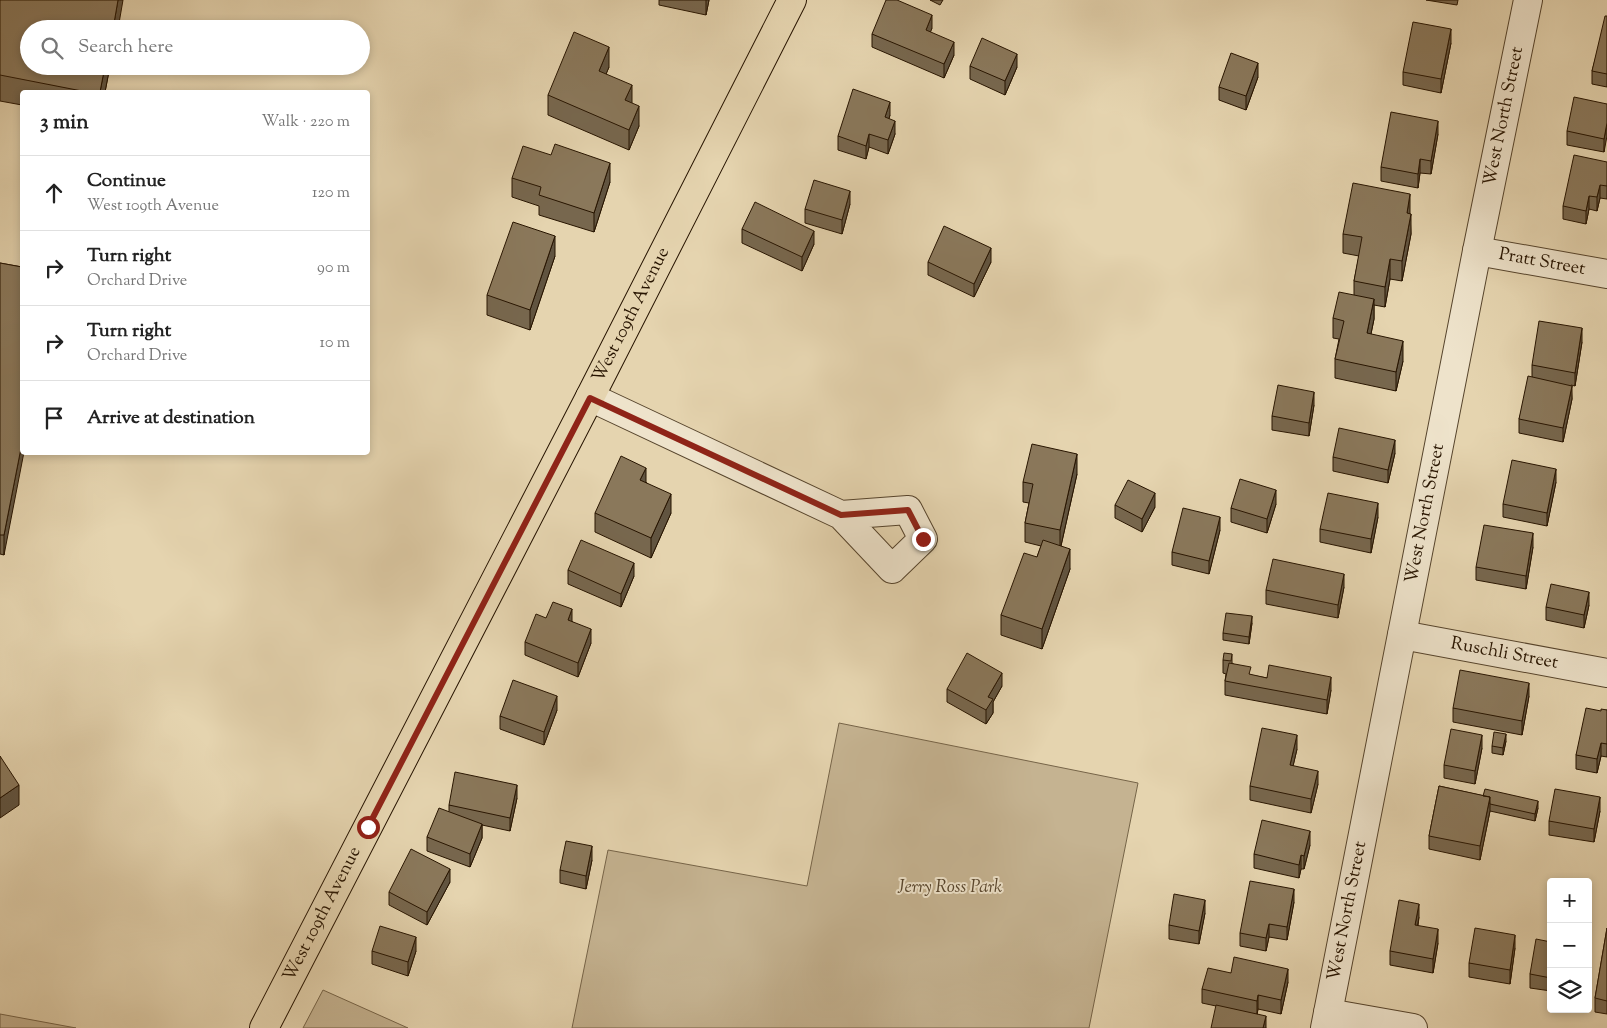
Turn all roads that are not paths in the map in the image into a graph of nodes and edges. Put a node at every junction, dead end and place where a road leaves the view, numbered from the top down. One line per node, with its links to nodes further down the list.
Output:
1 (792, 0): 5 (main road, West 109th Avenue)
2 (1528, 0): 3 (street, West North Street)
3 (1477, 251): 4 (street, Pratt Street); 7 (street, West North Street)
4 (1607, 274)
5 (590, 398): 6 (street); 10 (main road, West 109th Avenue)
6 (841, 515)
7 (1402, 635): 8 (street, Ruschli Street); 9 (street, West North Street)
8 (1607, 672)
9 (1326, 1020): 11 (street)
10 (264, 1028)
11 (1413, 1028)

